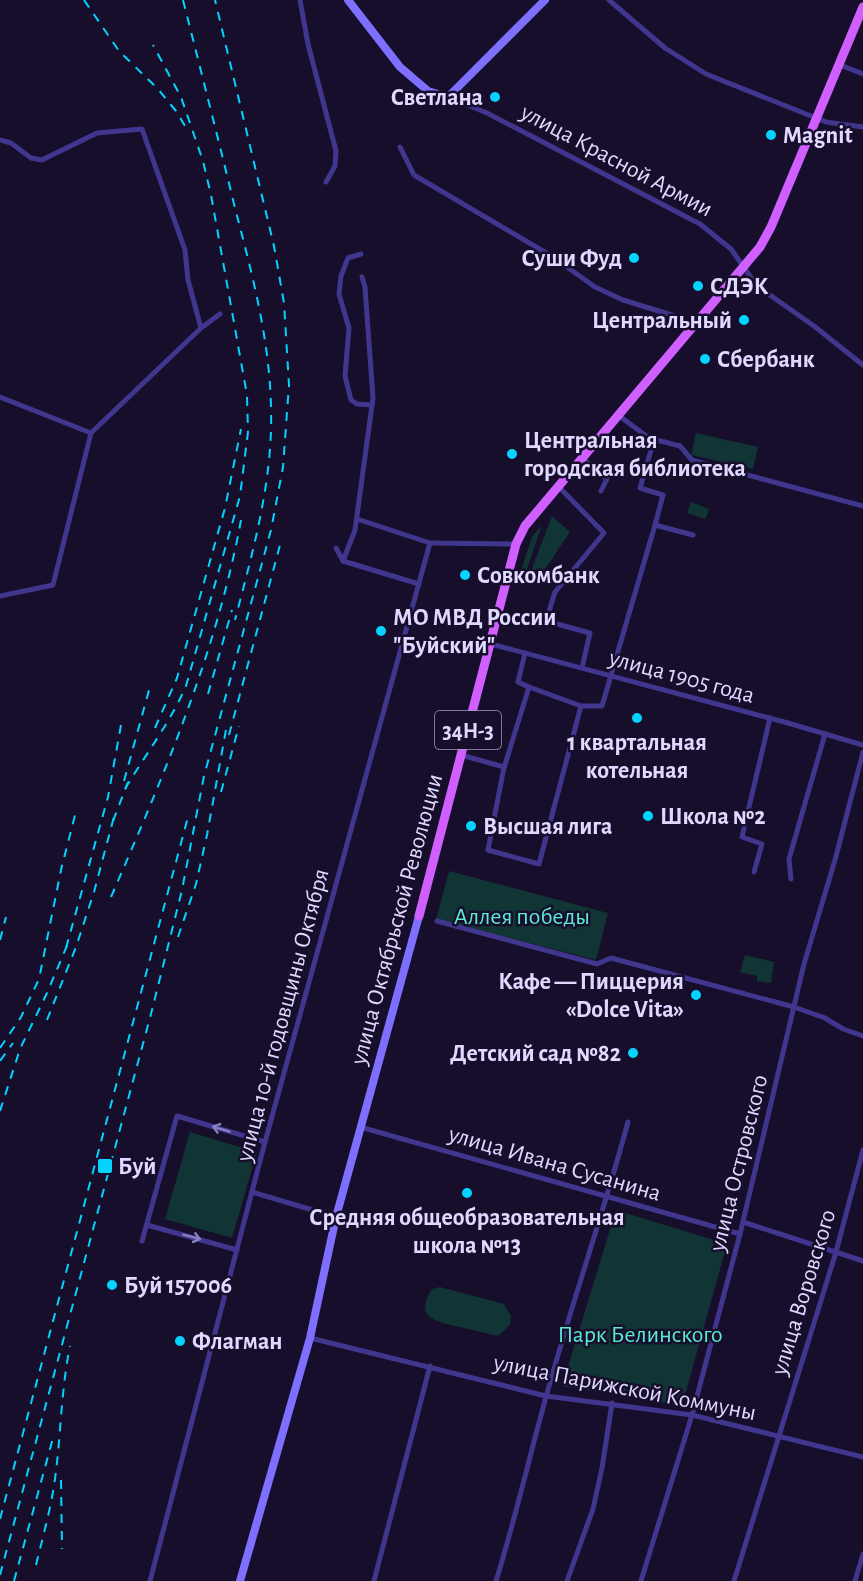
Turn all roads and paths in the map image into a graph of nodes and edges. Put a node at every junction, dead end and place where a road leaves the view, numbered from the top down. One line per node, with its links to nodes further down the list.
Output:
1 (300, 0): 13 (street)
2 (348, 0): 8 (street, улица Красной Армии)
3 (545, 0): 8 (street)
4 (609, 0): 9 (street)
5 (863, 7): 6 (main road, улица Октябрьской Революции / 34Н-3)
6 (840, 65): 7 (street); 9 (main road, улица Октябрьской Революции / 34Н-3)
7 (863, 74)
8 (448, 97): 15 (street, улица Красной Армии)
9 (817, 118): 10 (street); 15 (main road, улица Октябрьской Революции / 34Н-3)
10 (863, 127)
11 (0, 140): 18 (street)
12 (400, 147): 19 (street)
13 (326, 182)
14 (361, 254): 22 (street)
15 (743, 267): 19 (main road, улица Октябрьской Революции / 34Н-3); 20 (street, улица Красной Армии)
16 (362, 278): 22 (street)
17 (220, 314): 18 (street)
18 (201, 328): 24 (street)
19 (691, 328): 23 (main road, улица Октябрьской Революции / 34Н-3)
20 (863, 365)
21 (0, 397): 24 (street)
22 (372, 405): 30 (street)
23 (618, 416): 25 (street); 26 (main road, улица Октябрьской Революции / 34Н-3)
24 (91, 433): 38 (street)
25 (654, 440): 29 (street); 31 (street)
26 (582, 458): 27 (main road, улица Октябрьской Революции / 34Н-3); 28 (street)
27 (558, 486): 34 (main road, улица Октябрьской Революции / 34Н-3); 41 (street)
28 (601, 491)
29 (863, 506)
30 (357, 519): 33 (street); 36 (street)
31 (655, 525): 32 (street); 42 (street)
32 (693, 535)
33 (430, 543): 34 (street); 37 (street, улица 10-й годовщины Октября)
34 (516, 544): 39 (main road, улица Октябрьской Революции / 34Н-3)
35 (336, 548): 36 (street)
36 (343, 561): 37 (street)
37 (418, 584): 59 (street, улица 10-й годовщины Октября)
38 (0, 596)
39 (491, 644): 40 (street, улица 1905 года); 49 (main road, улица Октябрьской Революции / 34Н-3)
40 (525, 653): 41 (street, улица 1905 года); 43 (street)
41 (582, 668): 42 (street, улица 1905 года)
42 (611, 676): 44 (street); 45 (street, улица 1905 года)
43 (529, 687): 44 (street); 50 (street)
44 (580, 706): 50 (street)
45 (770, 718): 46 (street, улица 1905 года); 51 (street)
46 (825, 734): 47 (street, улица 1905 года); 52 (street)
47 (863, 745)
48 (863, 752): 55 (street, улица Островского)
49 (461, 755): 50 (street); 53 (main road, улица Октябрьской Революции / 34Н-3)
50 (504, 768)
51 (754, 873)
52 (791, 879)
53 (419, 916): 58 (street, улица Октябрьской Революции / 34Н-3)
54 (437, 921): 55 (street)
55 (794, 1006): 56 (street); 64 (street, улица Островского)
56 (863, 1036)
57 (628, 1122): 62 (street)
58 (360, 1127): 62 (street, улица Ивана Сусанина); 63 (street, улица Октябрьской Революции / 34Н-3)
59 (265, 1142): 61 (street, улица 10-й годовщины Октября); 65 (street, one-way to 65)
60 (863, 1150): 69 (street, улица Воровского)
61 (252, 1192): 63 (street); 68 (street, улица 10-й годовщины Октября)
62 (608, 1197): 66 (street, улица Ивана Сусанина); 73 (street)
63 (336, 1217): 71 (street, улица Октябрьской Революции / 34Н-3)
64 (743, 1222): 66 (street, улица Островского); 69 (street)
65 (147, 1225): 67 (street); 68 (street, one-way to 68)
66 (740, 1234): 75 (street, улица Островского)
67 (142, 1241)
68 (237, 1250): 79 (street, улица 10-й годовщины Октября)
69 (836, 1252): 70 (street); 76 (street, улица Воровского)
70 (863, 1261)
71 (310, 1338): 72 (street, улица Парижской Коммуны); 81 (street, улица Октябрьской Революции / 34Н-3)
72 (430, 1366): 73 (street, улица Парижской Коммуны); 82 (street)
73 (546, 1395): 74 (street, улица Парижской Коммуны); 83 (street)
74 (612, 1403): 75 (street, улица Парижской Коммуны); 84 (street)
75 (692, 1414): 76 (street, улица Парижской Коммуны); 85 (street, улица Островского)
76 (778, 1435): 77 (street, улица Парижской Коммуны); 86 (street, улица Воровского)
77 (863, 1457)
78 (863, 1554): 87 (street)
79 (150, 1580): 80 (street)
80 (159, 1581)
81 (240, 1581)
82 (374, 1581)
83 (496, 1581)
84 (567, 1581)
85 (641, 1581)
86 (734, 1581)
87 (855, 1581)

